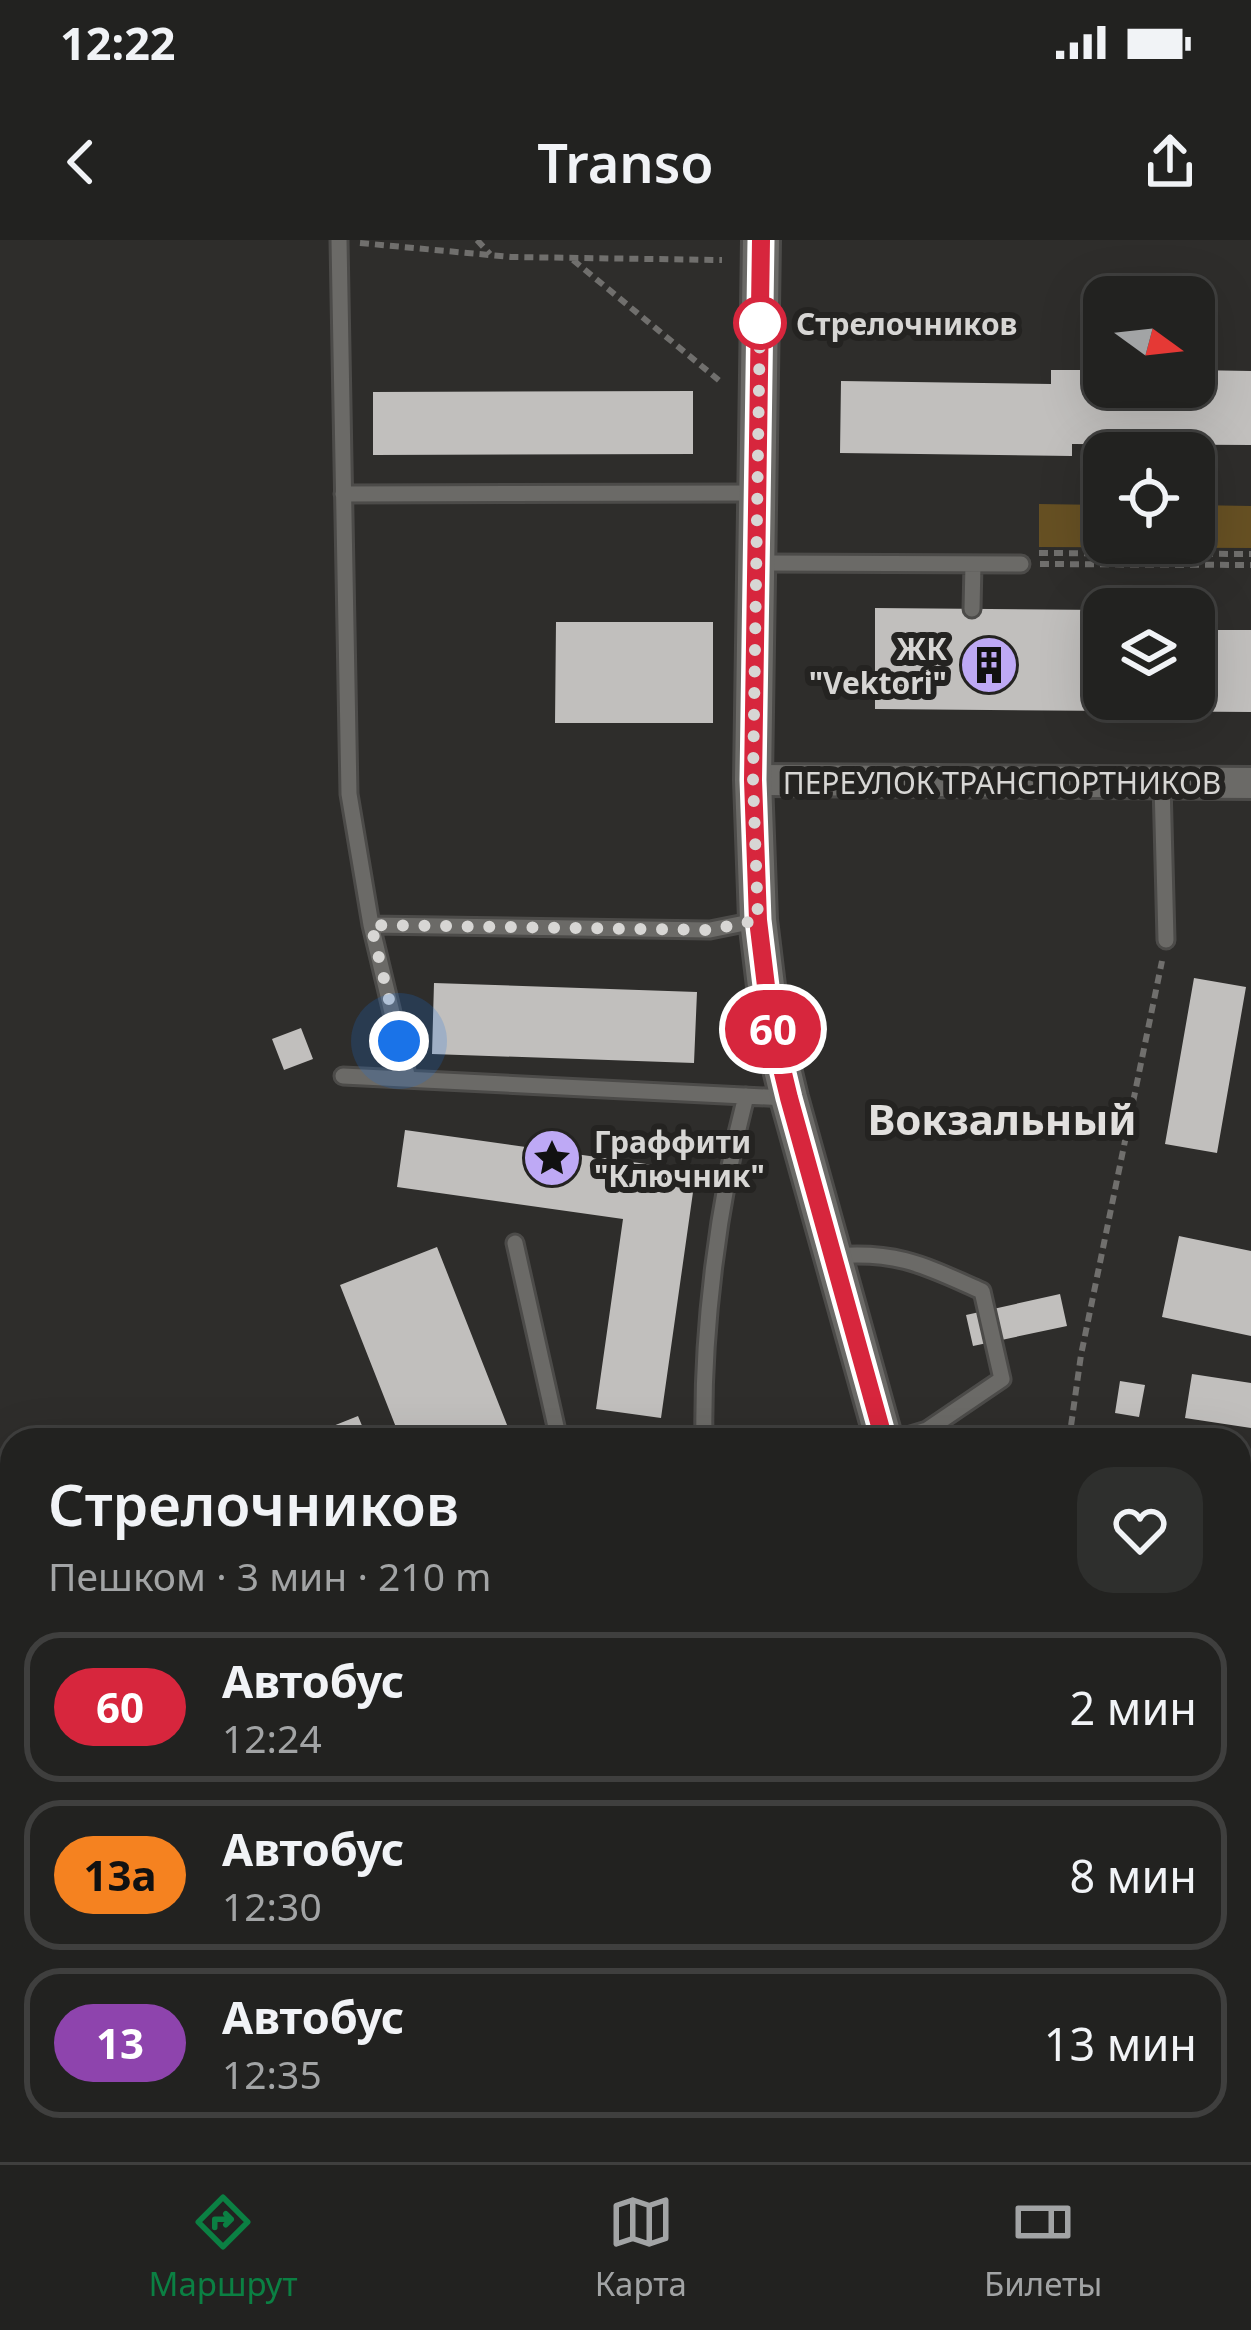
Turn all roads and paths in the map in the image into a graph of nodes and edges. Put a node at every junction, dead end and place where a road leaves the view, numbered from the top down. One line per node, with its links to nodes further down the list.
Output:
1 (477, 240): 5 (path)
2 (487, 240): 5 (path)
3 (761, 240): 11 (main road)
4 (339, 241): 6 (path); 10 (lane)
5 (487, 254): 6 (path)
6 (511, 257): 7 (path)
7 (570, 258): 8 (path); 9 (path)
8 (722, 260)
9 (721, 382)
10 (343, 494): 11 (lane); 22 (lane)
11 (756, 494): 13 (main road)
12 (1251, 554): 15 (path)
13 (754, 562): 14 (lane); 18 (main road)
14 (973, 564): 15 (lane); 17 (lane)
15 (1021, 564): 16 (path)
16 (1251, 566)
17 (973, 609)
18 (753, 780): 19 (street, ПЕРЕУЛОК ТРАНСПОРТНИКОВ); 21 (main road)
19 (1162, 783): 20 (street, ПЕРЕУЛОК ТРАНСПОРТНИКОВ); 23 (lane)
20 (1251, 783)
21 (758, 920): 22 (lane); 27 (main road)
22 (371, 925): 25 (lane)
23 (1166, 940): 34 (path)
24 (343, 1076): 25 (lane)
25 (408, 1079): 26 (lane)
26 (746, 1096): 27 (lane); 31 (lane)
27 (789, 1098): 29 (main road)
28 (514, 1243): 30 (lane)
29 (835, 1256): 32 (main road); 33 (lane)
30 (556, 1428)
31 (705, 1428)
32 (881, 1428)
33 (930, 1428)
34 (1072, 1428)

